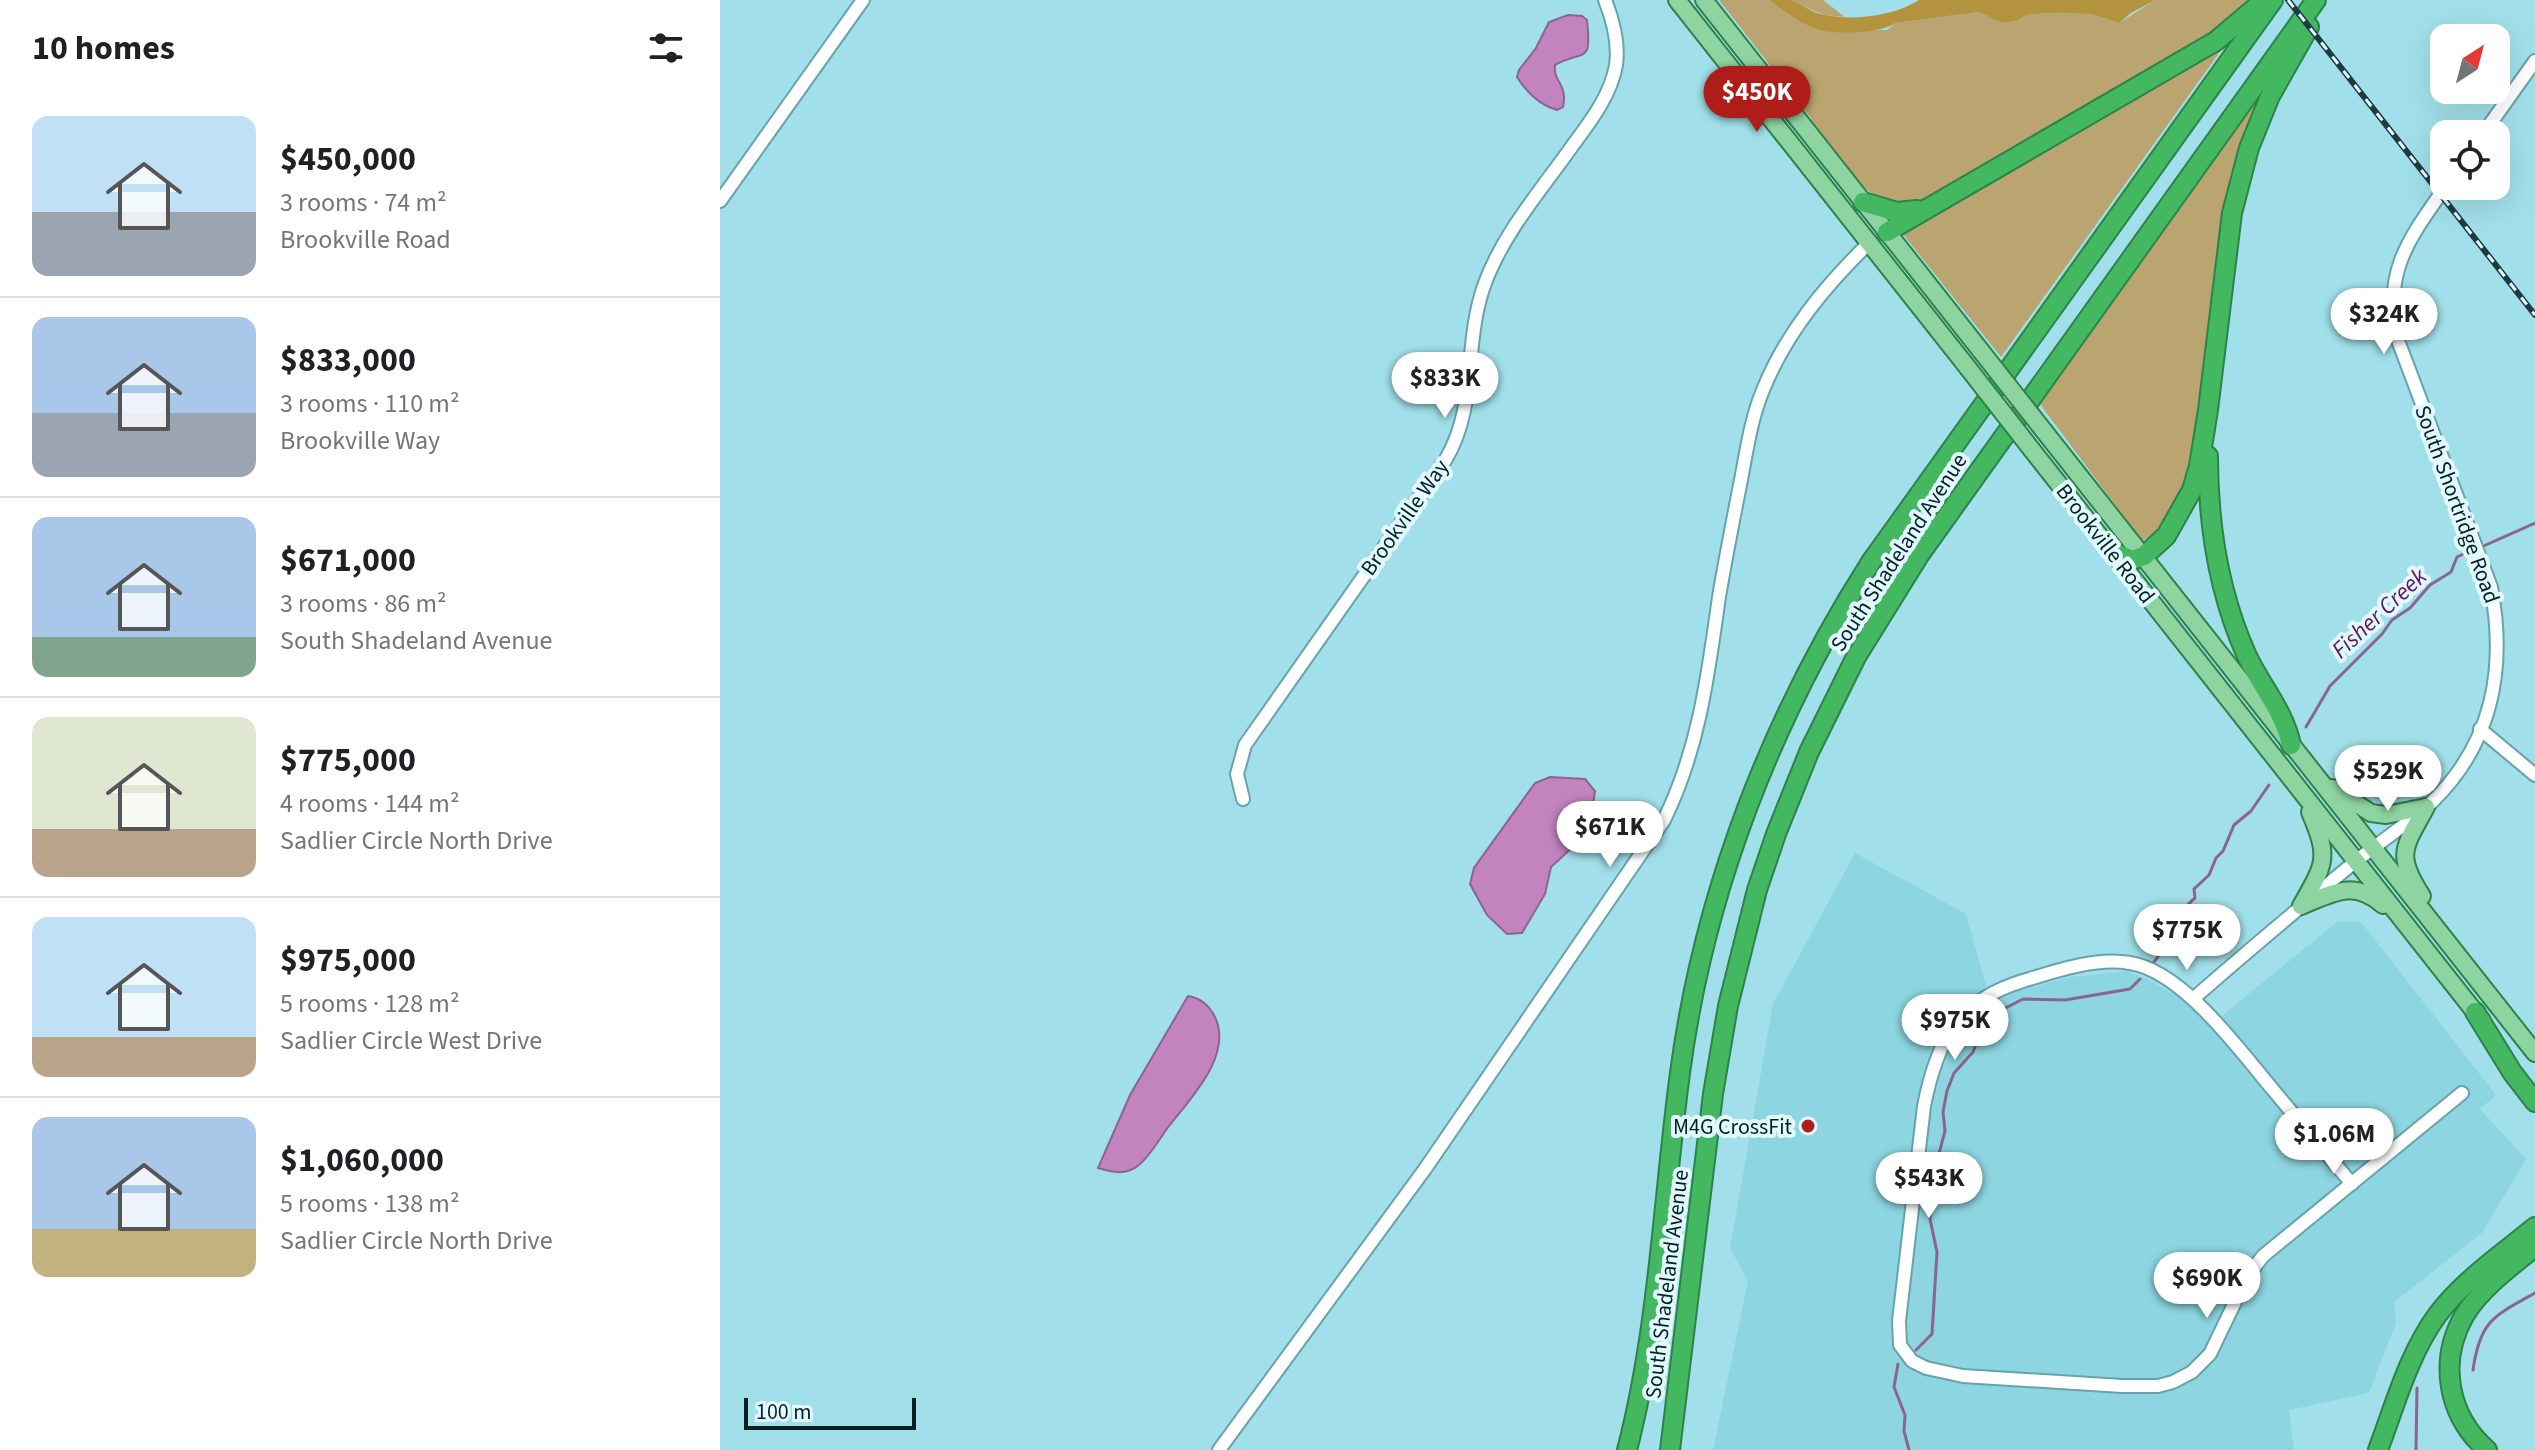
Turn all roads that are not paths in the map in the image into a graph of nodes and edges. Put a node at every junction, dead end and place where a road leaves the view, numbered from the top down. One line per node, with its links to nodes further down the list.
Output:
1 (863, 0): 12 (street)
2 (1605, 0): 25 (street, Brookville Way)
3 (1677, 0): 16 (main road, Brookville Road)
4 (1704, 0): 13 (main road, Brookville Road)
5 (2264, 0): 14 (highway)
6 (2273, 0): 44 (highway, South Shadeland Avenue)
7 (2316, 0): 45 (highway, South Shadeland Avenue)
8 (2324, 0): 17 (highway)
9 (2535, 61): 10 (street)
10 (2493, 120)
11 (2436, 200): 20 (street, South Shortridge Road)
12 (720, 201)
13 (1863, 202): 14 (highway); 15 (main road, Brookville Road)
14 (1928, 207): 15 (highway)
15 (1887, 232): 16 (main road); 19 (main road, Brookville Road, bridge)
16 (1869, 243): 18 (main road, Brookville Road, bridge); 43 (street)
17 (2208, 410): 19 (highway); 21 (highway)
18 (2113, 552): 19 (highway); 24 (main road, Brookville Road)
19 (2144, 556): 21 (main road, Brookville Road)
20 (2480, 729): 22 (street); 26 (street, South Shortridge Road)
21 (2291, 745): 23 (main road, Brookville Road)
22 (2535, 775)
23 (2321, 782): 26 (main road); 27 (main road, Brookville Road)
24 (2301, 793): 28 (main road, Brookville Road); 29 (main road)
25 (1243, 799)
26 (2426, 807): 27 (street, South Shortridge Road); 31 (main road)
27 (2372, 848): 28 (street, South Shortridge Road); 31 (main road, Brookville Road)
28 (2356, 861): 29 (street, South Shortridge Road); 30 (main road, Brookville Road)
29 (2301, 906): 30 (main road); 32 (street, South Shortridge Road)
30 (2406, 924): 33 (main road, Brookville Road)
31 (2439, 932): 34 (main road, Brookville Road)
32 (2193, 999): 38 (street); 38 (street)
33 (2475, 1012): 35 (main road, Brookville Road); 37 (highway)
34 (2535, 1053)
35 (2535, 1087)
36 (2462, 1093): 38 (street)
37 (2535, 1102)
38 (2352, 1184)
39 (2535, 1227): 46 (highway)
40 (2535, 1247): 42 (highway)
41 (2535, 1260): 42 (highway)
42 (2483, 1293): 47 (highway)
43 (1219, 1450)
44 (1627, 1450)
45 (1670, 1450)
46 (2378, 1450)
47 (2487, 1450)

